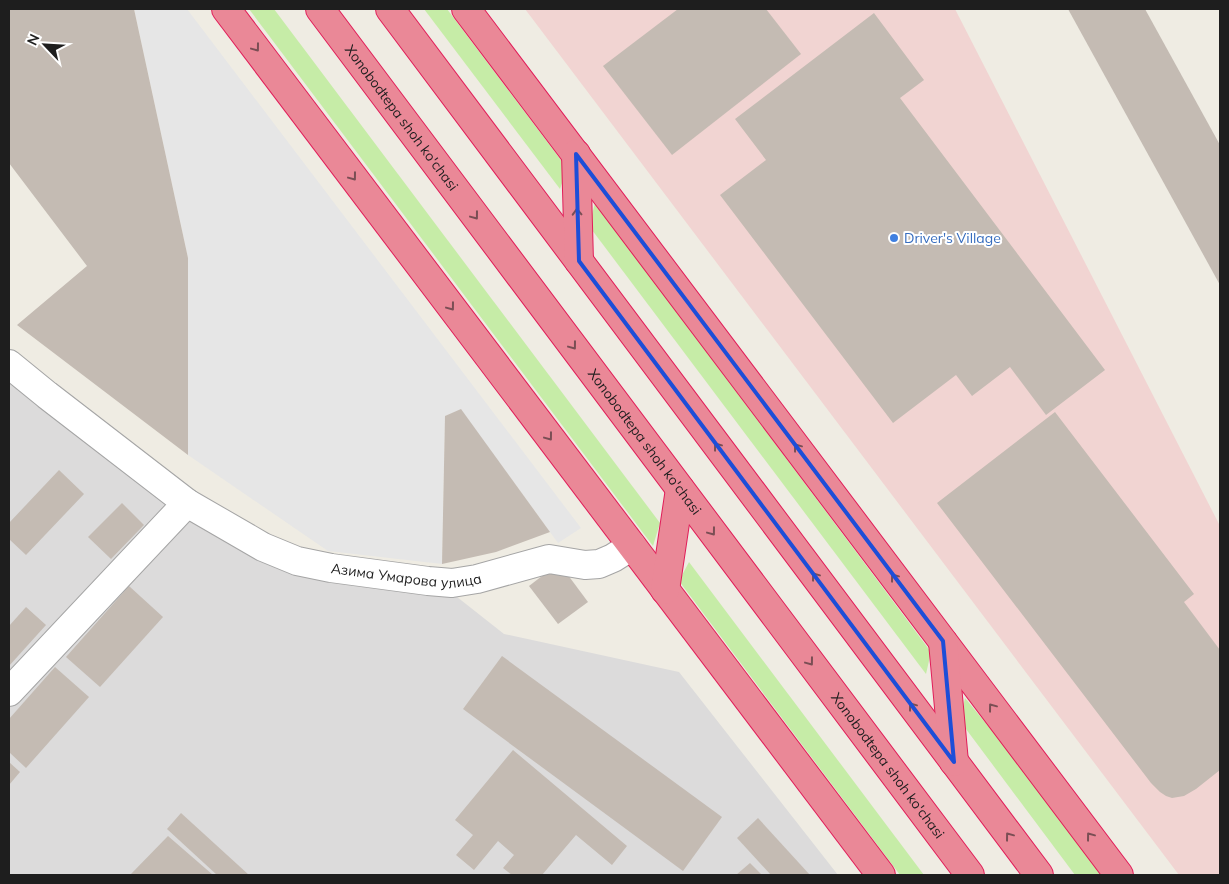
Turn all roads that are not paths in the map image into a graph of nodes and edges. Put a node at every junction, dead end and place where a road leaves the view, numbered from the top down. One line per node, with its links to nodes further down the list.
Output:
1 (226, 9): 10 (highway, one-way to 10)
2 (320, 9): 8 (highway, Xonobodtepa shoh ko'chasi, one-way to 8)
3 (390, 9): 6 (highway)
4 (466, 9): 5 (highway)
5 (576, 154): 6 (highway, one-way to 5); 12 (highway, one-way to 5)
6 (579, 261): 14 (highway, one-way to 6)
7 (9, 364): 9 (street, Азима Умарова улица)
8 (680, 489): 11 (highway); 16 (highway, Xonobodtepa shoh ko'chasi, one-way to 16)
9 (187, 503): 10 (street, Азима Умарова улица); 13 (street)
10 (632, 546): 11 (highway)
11 (665, 590): 15 (highway)
12 (943, 641): 14 (highway); 18 (highway, one-way to 12)
13 (9, 692)
14 (954, 762): 17 (highway, one-way to 14)
15 (880, 875)
16 (970, 875)
17 (1038, 875)
18 (1119, 875)

